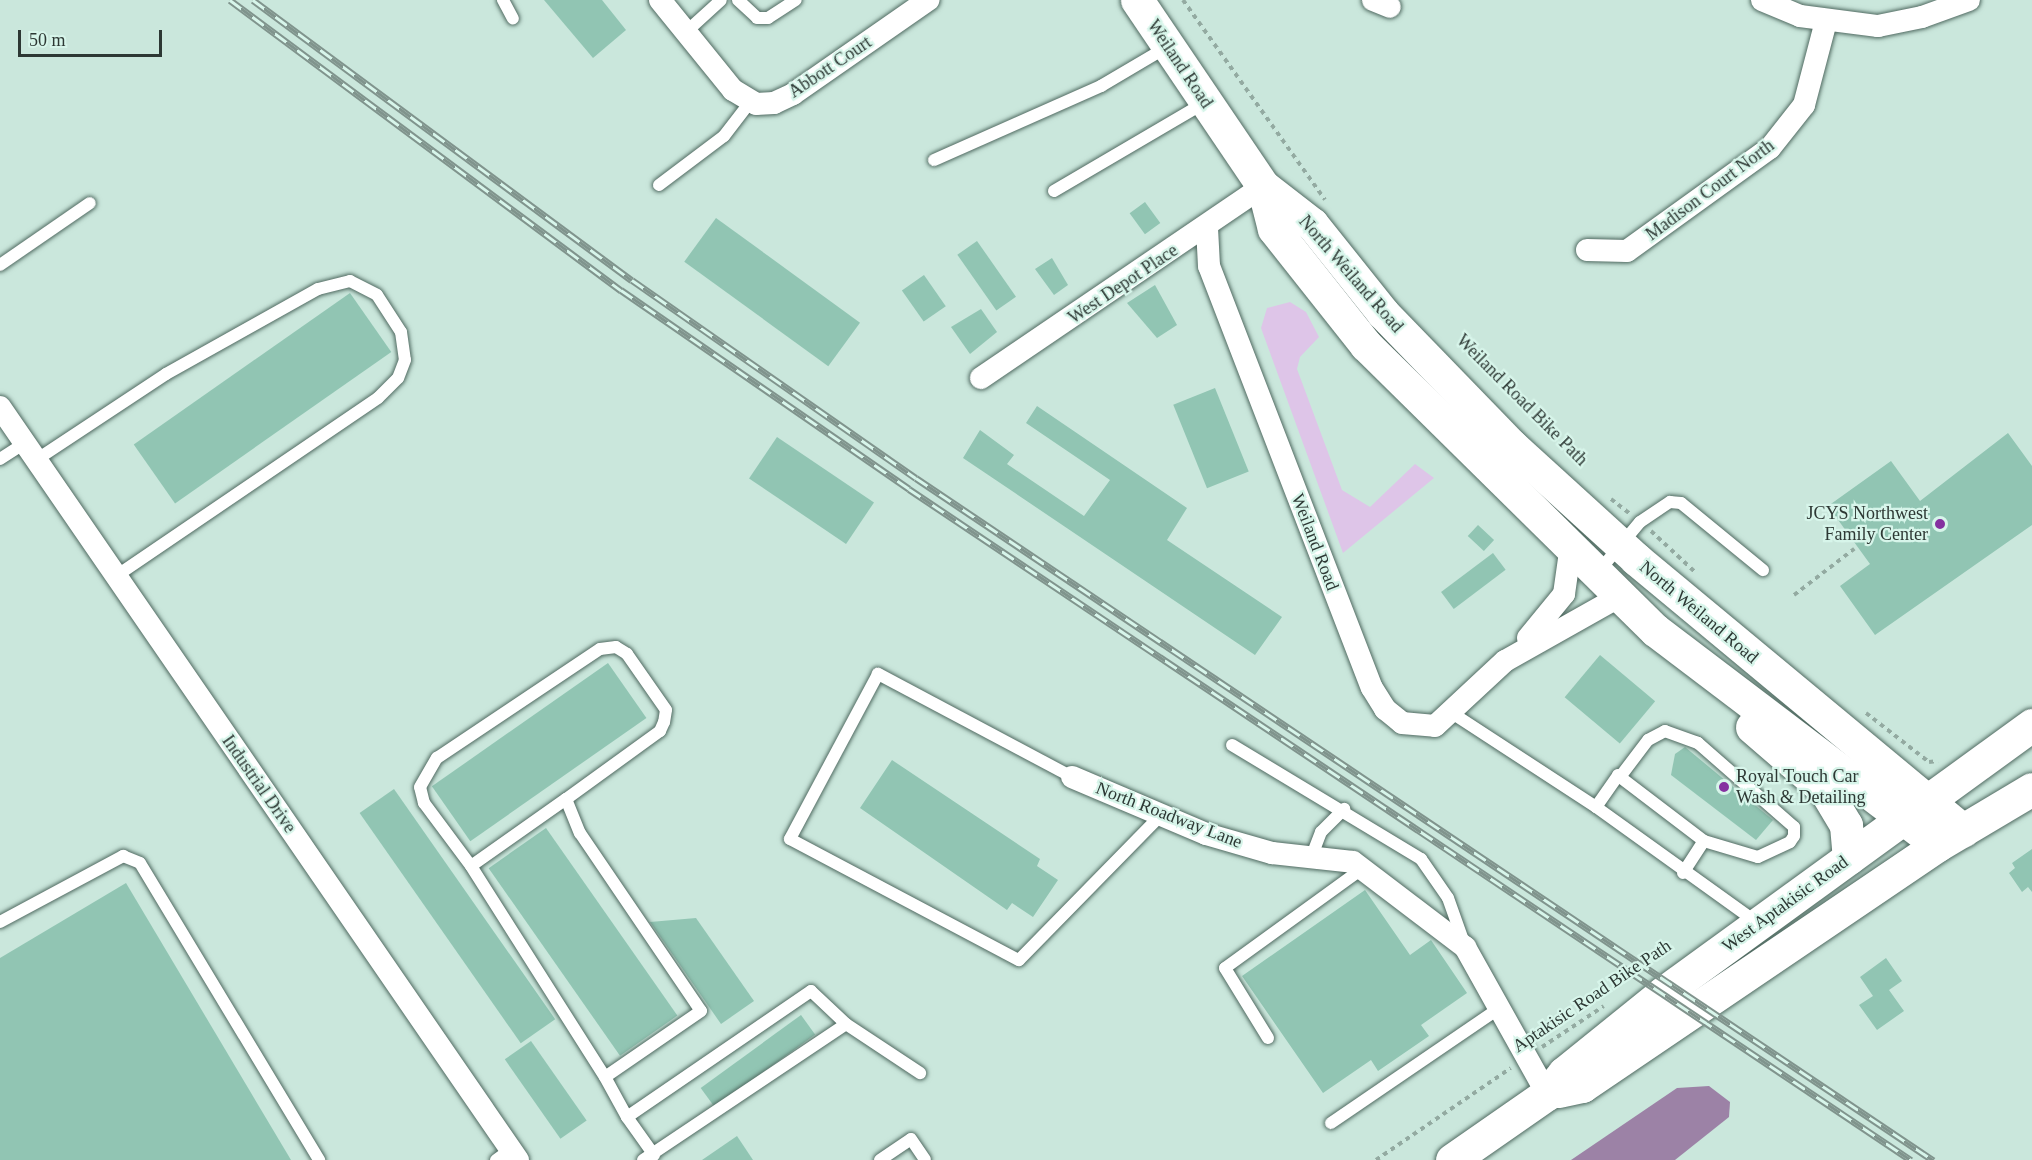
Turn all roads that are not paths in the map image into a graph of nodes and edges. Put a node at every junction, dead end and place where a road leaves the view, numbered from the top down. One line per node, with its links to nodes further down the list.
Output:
1 (503, 0): 10 (lane)
2 (660, 0): 12 (street)
3 (722, 0): 12 (lane)
4 (738, 0): 5 (lane)
5 (796, 0)
6 (928, 0): 14 (street, Abbott Court)
7 (1137, 0): 13 (main road, Weiland Road)
8 (1762, 0): 11 (street)
9 (1969, 0): 11 (street)
10 (513, 19)
11 (1826, 21): 22 (street, Madison Court North)
12 (686, 32): 14 (street)
13 (1168, 47): 15 (main road, Weiland Road); 16 (lane)
14 (751, 100): 17 (lane)
15 (1206, 103): 18 (main road, Weiland Road); 19 (lane)
16 (934, 160)
17 (659, 185)
18 (1263, 186): 21 (street, West Depot Place); 28 (main road, North Weiland Road); 29 (main road, North Weiland Road)
19 (1054, 191)
20 (90, 202): 23 (lane)
21 (1207, 228): 24 (street, West Depot Place); 35 (street, Weiland Road)
22 (1587, 250)
23 (0, 265)
24 (981, 378)
25 (0, 407): 26 (street, Industrial Drive)
26 (30, 451): 27 (lane); 32 (street, Industrial Drive); 32 (lane)
27 (0, 459)
28 (1631, 534): 30 (lane); 31 (lane); 44 (main road, North Weiland Road)
29 (1571, 545): 31 (main road, North Weiland Road); 34 (street, Weiland Road)
30 (1763, 570)
31 (1599, 571): 33 (main road, North Weiland Road)
32 (116, 576): 64 (street, Industrial Drive)
33 (1622, 595): 34 (street, Weiland Road); 44 (main road, North Weiland Road); 49 (main road)
34 (1505, 661): 35 (street, Weiland Road)
35 (1452, 713): 42 (lane)
36 (2032, 725): 44 (main road, West Aptakisic Road)
37 (1232, 745): 43 (lane)
38 (1072, 777): 45 (street, North Roadway Lane); 45 (lane)
39 (1620, 777): 42 (lane); 47 (lane); 47 (lane)
40 (2032, 789): 46 (main road, West Aptakisic Road)
41 (566, 799): 50 (lane); 50 (lane); 60 (lane)
42 (1596, 807): 52 (lane)
43 (1344, 809): 48 (lane); 55 (lane)
44 (1918, 810): 46 (main road, North Weiland Road); 49 (main road, West Aptakisic Road)
45 (1161, 815): 48 (street, North Roadway Lane)
46 (1950, 837): 61 (main road, West Aptakisic Road)
47 (1704, 841): 52 (lane)
48 (1311, 858): 51 (street, North Roadway Lane)
49 (1849, 858): 54 (main road, West Aptakisic Road)
50 (471, 866): 60 (lane)
51 (1362, 869): 55 (street, North Roadway Lane); 58 (lane)
52 (1683, 873): 54 (lane)
53 (0, 922): 66 (lane)
54 (1757, 923): 61 (main road, West Aptakisic Road)
55 (1465, 947): 56 (street, North Roadway Lane)
56 (1501, 1007): 61 (street, North Roadway Lane); 63 (lane)
57 (846, 1024): 59 (lane); 62 (lane); 65 (lane)
58 (1268, 1038)
59 (920, 1073)
60 (605, 1077): 62 (lane)
61 (1547, 1094): 69 (main road, West Aptakisic Road)
62 (627, 1118): 65 (lane)
63 (1331, 1123)
64 (509, 1156)
65 (649, 1157)
66 (319, 1160)
67 (880, 1160): 68 (lane)
68 (926, 1160)
69 (1452, 1160)

